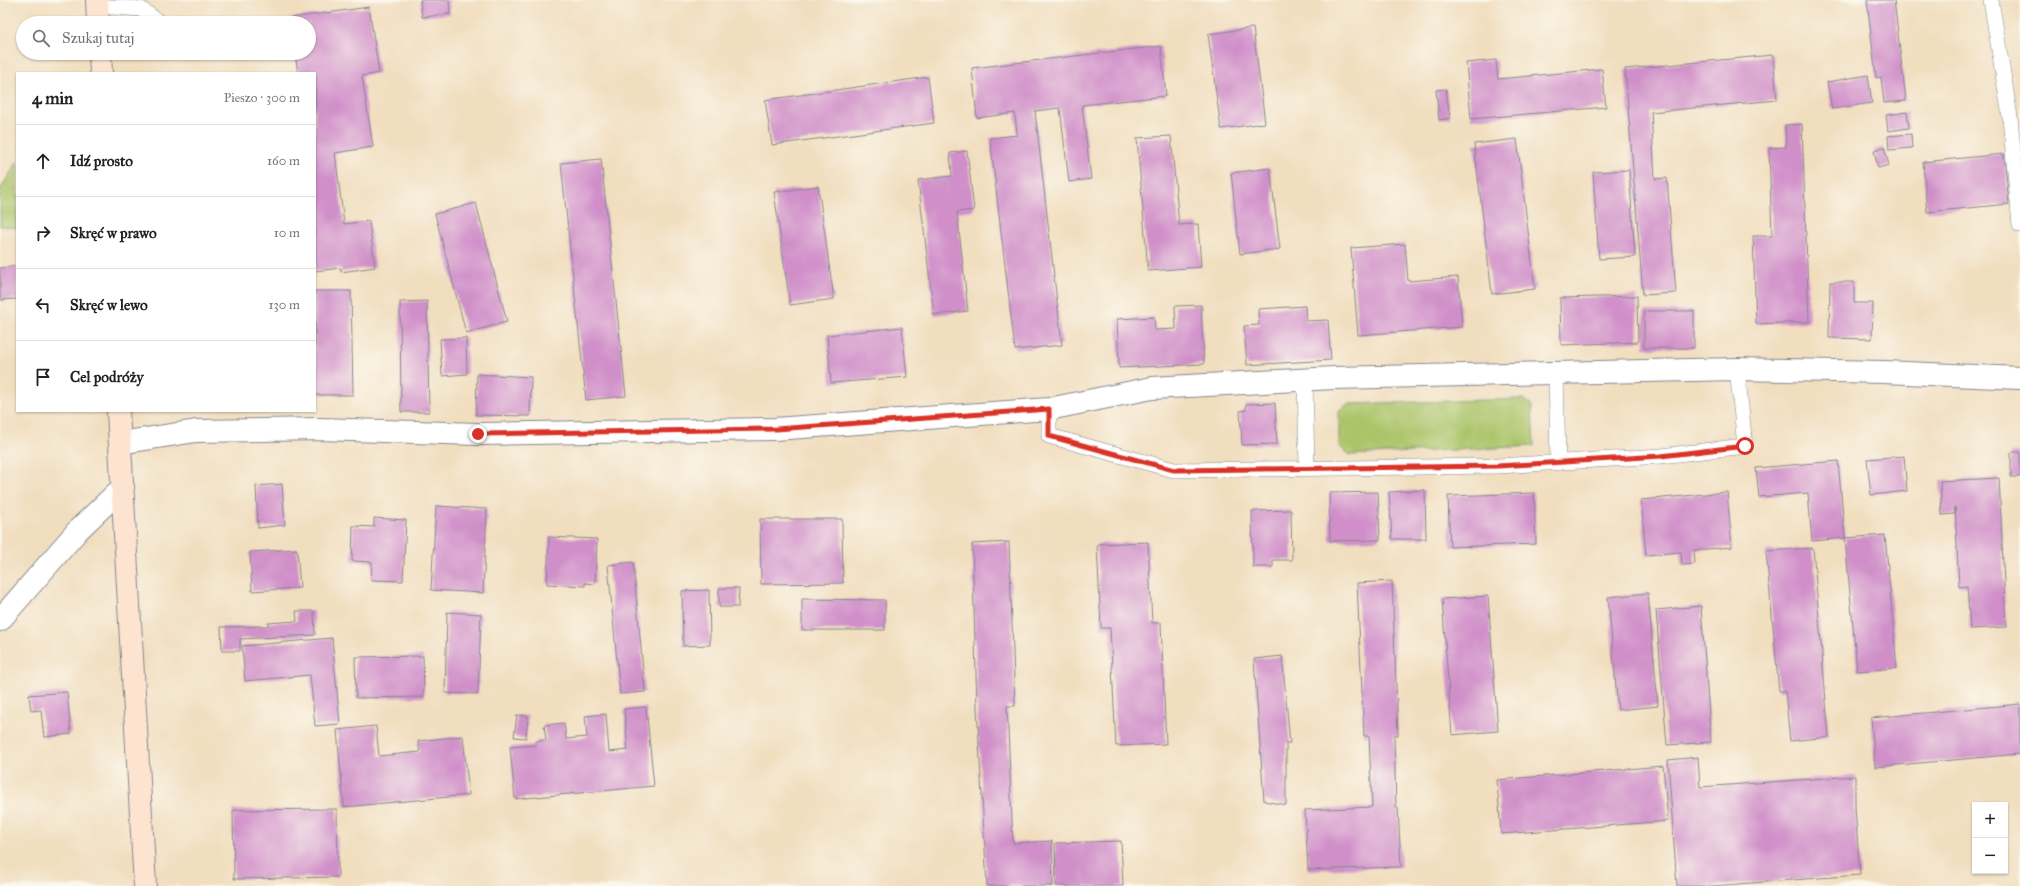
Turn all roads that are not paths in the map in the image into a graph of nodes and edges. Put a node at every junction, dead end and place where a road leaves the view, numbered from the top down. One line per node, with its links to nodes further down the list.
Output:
1 (1991, 0): 6 (lane)
2 (98, 10): 3 (lane)
3 (150, 16)
4 (100, 60): 5 (main road)
5 (101, 72)
6 (2020, 226)
7 (1737, 369): 8 (street); 9 (street); 14 (lane)
8 (1556, 373): 10 (street); 14 (lane)
9 (2020, 378)
10 (1305, 379): 11 (street); 15 (lane)
11 (1049, 409): 13 (street); 15 (lane)
12 (118, 412): 13 (main road)
13 (120, 443): 16 (main road)
14 (1558, 463): 15 (lane)
15 (1307, 468)
16 (123, 487): 17 (street); 18 (main road)
17 (0, 620)
18 (146, 886)

